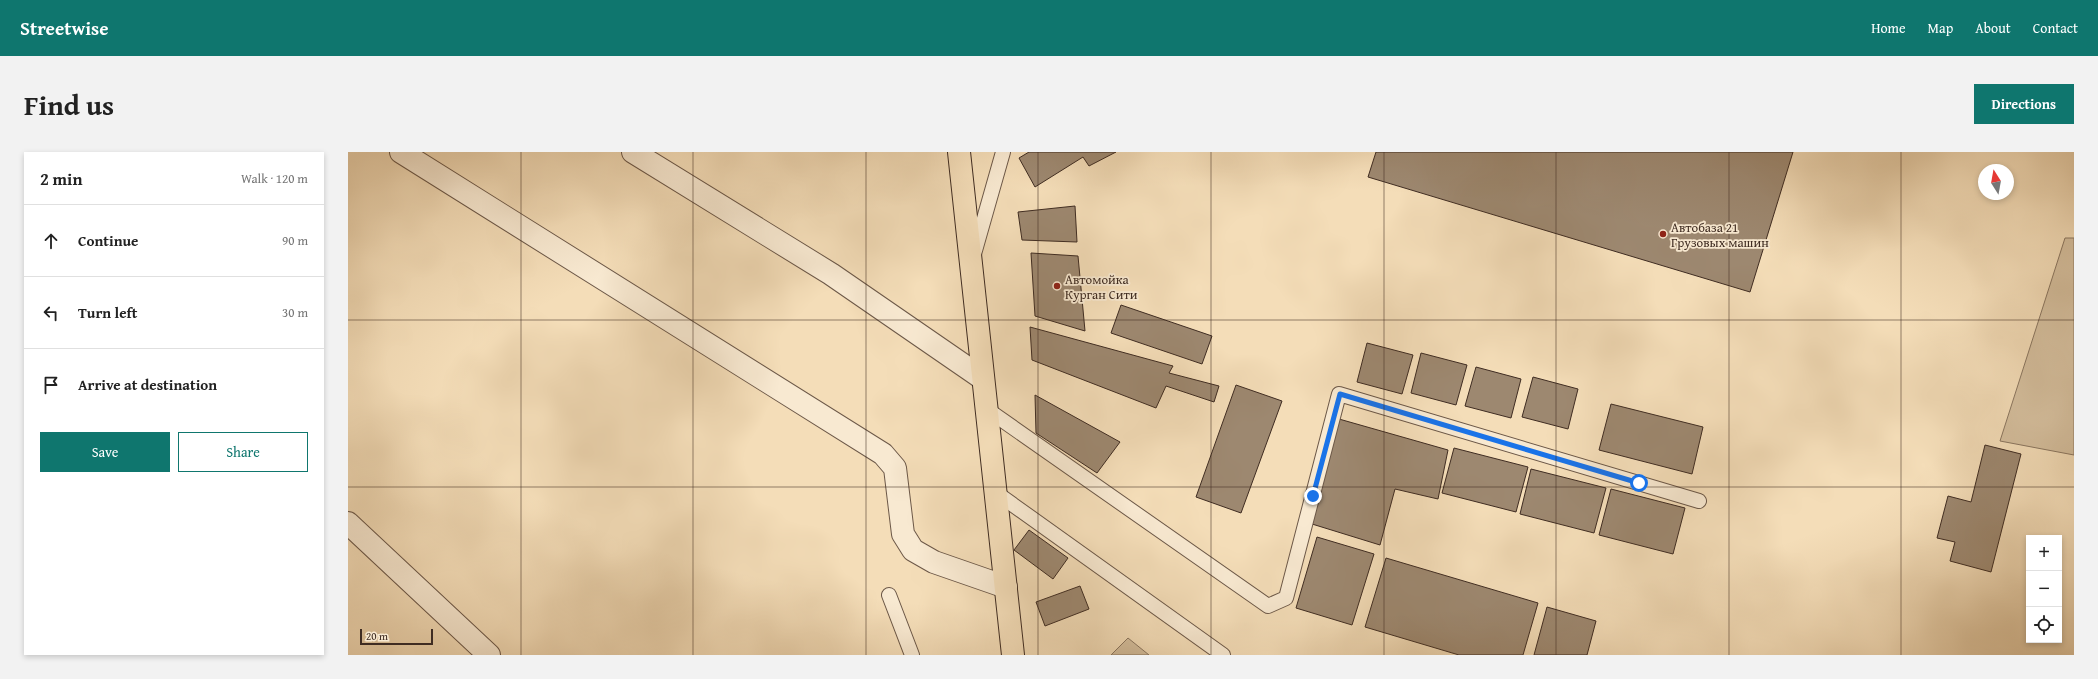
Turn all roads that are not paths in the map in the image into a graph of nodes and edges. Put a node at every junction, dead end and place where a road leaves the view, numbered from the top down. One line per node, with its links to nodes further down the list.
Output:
1 (401, 152): 11 (street)
2 (633, 152): 6 (street)
3 (959, 152): 5 (highway)
4 (1003, 152): 5 (lane)
5 (971, 266): 6 (highway)
6 (982, 378): 7 (highway)
7 (985, 408): 8 (highway); 9 (lane)
8 (995, 492): 11 (highway); 16 (lane)
9 (1699, 501)
10 (348, 523): 13 (street)
11 (1006, 587): 15 (highway)
12 (889, 595): 14 (lane)
13 (489, 655)
14 (912, 655)
15 (1013, 655)
16 (1223, 655)

